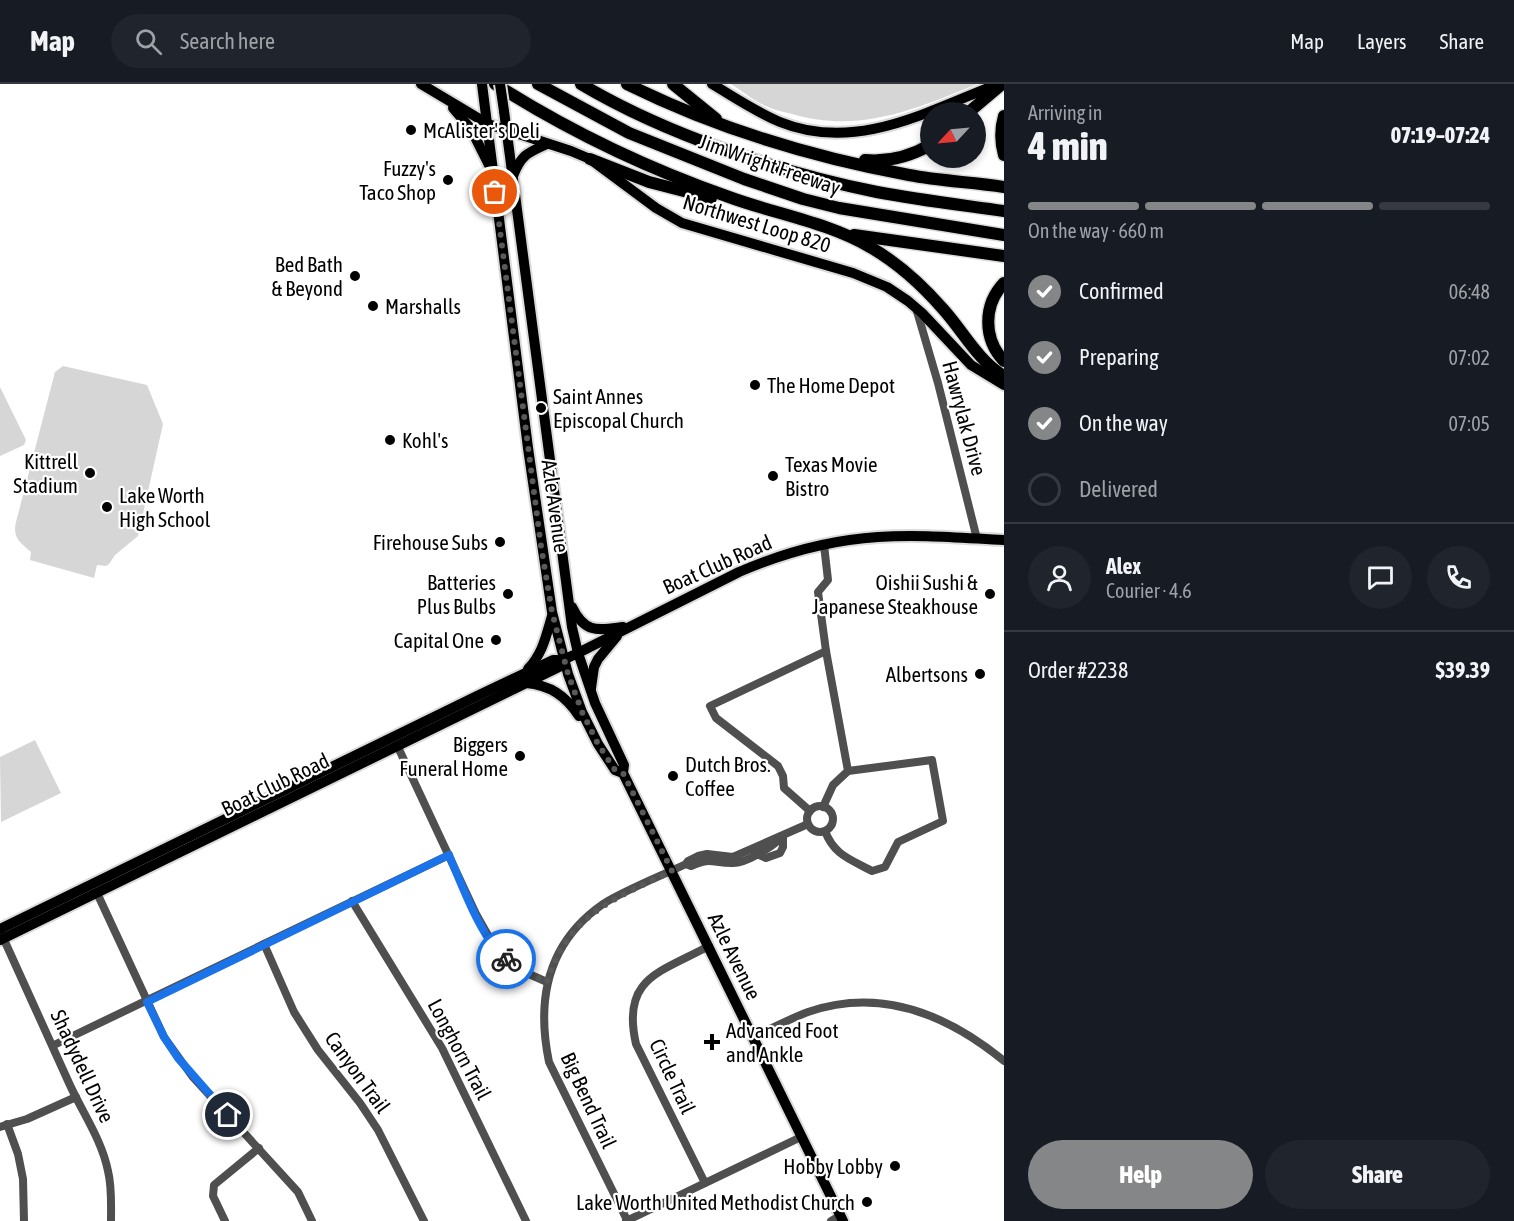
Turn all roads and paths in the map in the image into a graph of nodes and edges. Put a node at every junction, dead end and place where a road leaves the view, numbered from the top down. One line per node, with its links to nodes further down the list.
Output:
1 (421, 84): 11 (main road, Northwest Loop 820)
2 (482, 84): 13 (main road, Azle Avenue)
3 (497, 84): 15 (main road, Azle Avenue, bridge); 24 (highway)
4 (538, 84): 27 (highway, Jim Wright Freeway)
5 (581, 84): 25 (highway, Jim Wright Freeway)
6 (627, 84): 14 (highway)
7 (673, 84): 14 (highway)
8 (712, 84): 9 (main road)
9 (1000, 84): 10 (highway)
10 (980, 102)
11 (449, 103): 13 (main road, Northwest Loop 820); 21 (main road)
12 (1004, 116): 18 (highway)
13 (488, 124): 15 (main road, Northwest Loop 820); 21 (main road, Azle Avenue)
14 (724, 126): 20 (highway)
15 (507, 132): 16 (main road, Northwest Loop 820); 22 (main road, Azle Avenue)
16 (547, 144): 19 (main road, Northwest Loop 820); 22 (main road)
17 (920, 149): 20 (highway)
18 (1004, 155)
19 (590, 159): 24 (highway); 30 (main road, Northwest Loop 820)
20 (833, 160): 23 (highway)
21 (494, 174): 35 (main road, Azle Avenue)
22 (512, 179): 34 (main road, Azle Avenue)
23 (1004, 187)
24 (756, 207): 26 (highway)
25 (1004, 212)
26 (847, 234): 28 (highway); 32 (highway)
27 (1004, 235)
28 (1004, 256)
29 (1004, 283): 31 (highway)
30 (916, 307): 33 (main road, Northwest Loop 820); 38 (street, Hawrylak Drive)
31 (1004, 361)
32 (1004, 376)
33 (1004, 385)
34 (547, 446): 35 (main road); 36 (main road, Azle Avenue)
35 (528, 448): 37 (main road, Azle Avenue)
36 (553, 492): 37 (main road); 41 (main road, Azle Avenue)
37 (534, 493): 42 (main road, Azle Avenue)
38 (976, 539): 39 (main road, Boat Club Road); 40 (main road, Boat Club Road)
39 (1004, 540)
40 (824, 545): 43 (main road, Boat Club Road); 44 (street)
41 (568, 600): 43 (main road, Azle Avenue); 45 (main road, Azle Avenue)
42 (552, 612): 46 (main road, Azle Avenue); 47 (main road)
43 (630, 627): 45 (main road, Boat Club Road); 48 (main road)
44 (826, 651): 51 (street); 54 (street)
45 (578, 653): 46 (main road, Boat Club Road); 48 (main road, Azle Avenue)
46 (564, 660): 47 (main road, Boat Club Road); 49 (main road, Azle Avenue)
47 (524, 679): 49 (main road); 50 (main road, Boat Club Road); 63 (main road, Boat Club Road)
48 (591, 691): 52 (main road, Azle Avenue)
49 (598, 744): 52 (main road, Azle Avenue)
50 (397, 745): 59 (street); 61 (main road, Boat Club Road)
51 (848, 771): 53 (street); 56 (street)
52 (623, 773): 60 (main road, Azle Avenue)
53 (823, 807): 54 (street); 56 (street)
54 (810, 811): 55 (street)
55 (808, 824): 56 (street); 57 (street)
56 (825, 831)
57 (783, 836): 58 (street); 58 (street)
58 (753, 852): 60 (street, Big Bend Trail)
59 (449, 855): 62 (street); 66 (street)
60 (672, 871): 65 (main road, Azle Avenue); 66 (street, Big Bend Trail)
61 (97, 894): 63 (main road, Boat Club Road); 67 (street)
62 (352, 901): 64 (street); 82 (street, Longhorn Trail)
63 (1, 935): 69 (street, Shadydell Drive)
64 (264, 944): 67 (street); 81 (street, Canyon Trail)
65 (709, 946): 68 (main road, Azle Avenue); 75 (street, Circle Trail)
66 (547, 982): 83 (street, Big Bend Trail)
67 (147, 1002): 69 (street); 74 (street)
68 (753, 1037): 70 (street); 73 (main road, Azle Avenue)
69 (54, 1046): 71 (street, Shadydell Drive)
70 (1004, 1061)
71 (76, 1097): 72 (street); 78 (street, Shadydell Drive)
72 (4, 1125): 77 (street)
73 (801, 1137): 75 (street); 76 (main road, Azle Avenue)
74 (259, 1148): 79 (street); 80 (street)
75 (705, 1183): 83 (street)
76 (838, 1219)
77 (24, 1221)
78 (111, 1221)
79 (225, 1221)
80 (312, 1221)
81 (424, 1221)
82 (526, 1221)
83 (627, 1221)

